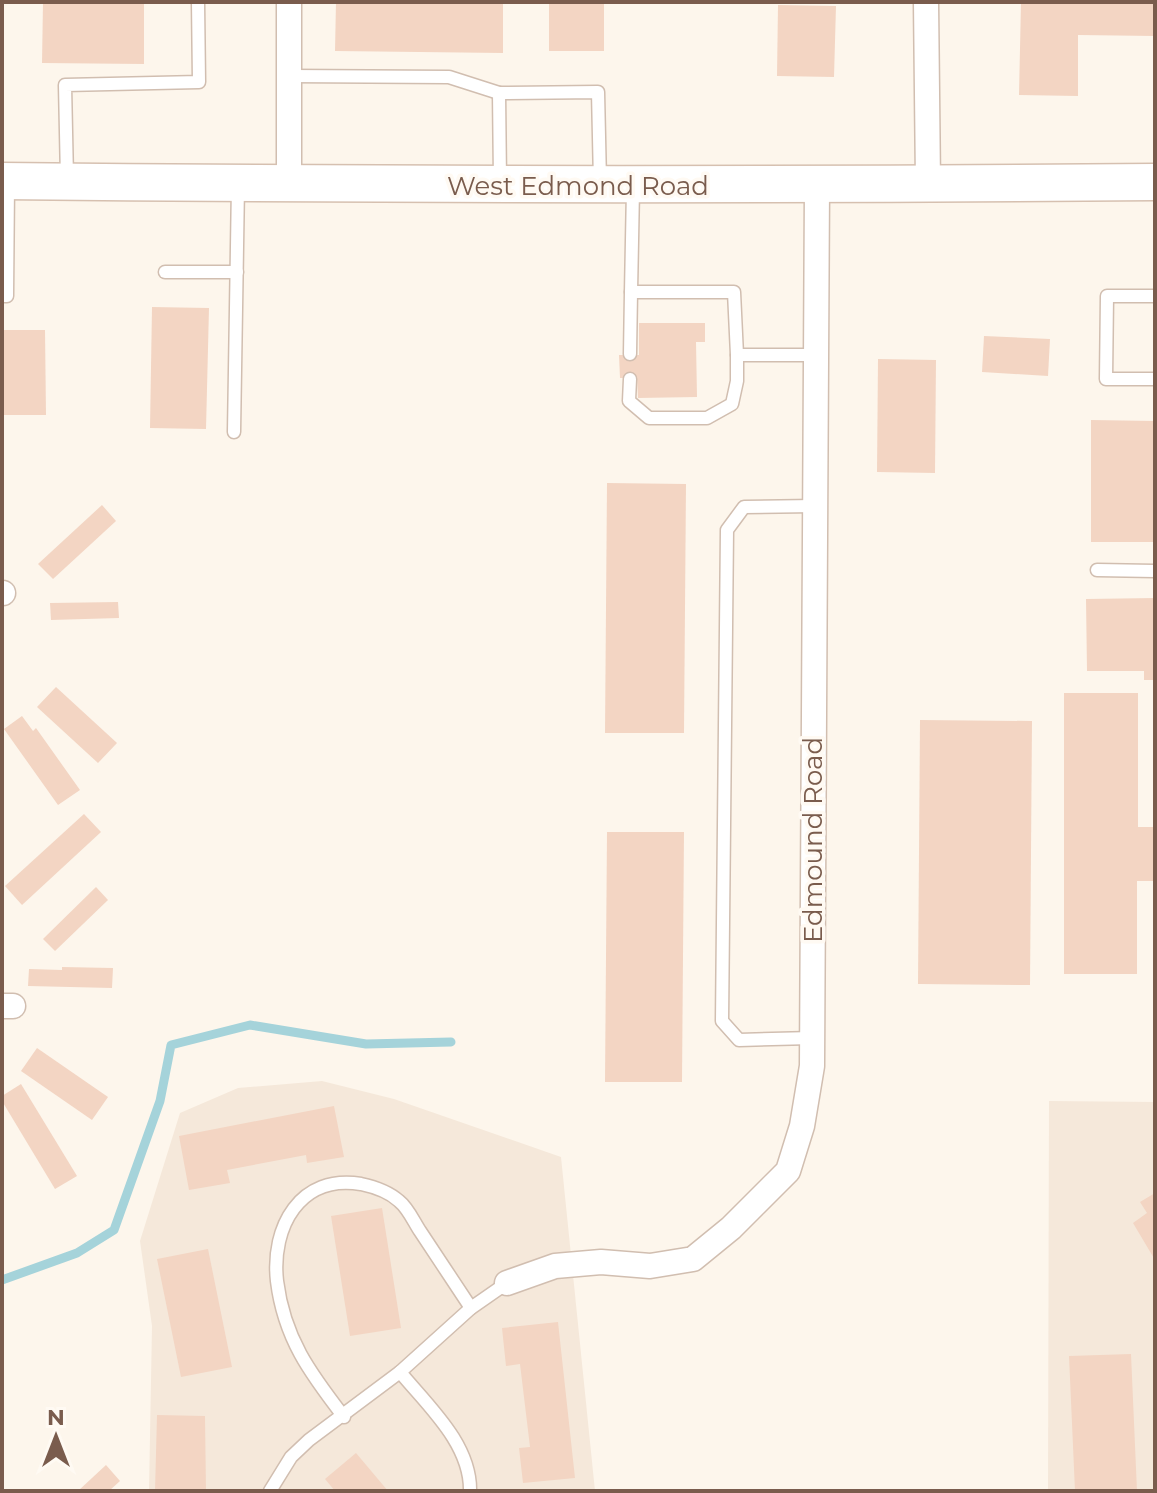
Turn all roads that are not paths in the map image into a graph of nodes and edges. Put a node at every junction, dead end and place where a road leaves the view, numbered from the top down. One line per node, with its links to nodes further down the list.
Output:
1 (198, 2): 7 (lane)
2 (289, 2): 4 (street)
3 (926, 2): 9 (street)
4 (289, 76): 5 (lane); 11 (street)
5 (499, 93): 12 (lane); 13 (lane)
6 (5, 181): 7 (main road, West Edmond Road); 18 (lane)
7 (67, 182): 10 (main road, West Edmond Road)
8 (1155, 182): 9 (main road, West Edmond Road)
9 (928, 184): 14 (main road, West Edmond Road)
10 (238, 185): 11 (main road, West Edmond Road); 16 (lane)
11 (289, 185): 12 (main road, West Edmond Road)
12 (500, 185): 13 (main road, West Edmond Road)
13 (617, 185): 14 (main road, West Edmond Road); 17 (lane)
14 (817, 186): 22 (street, Edmound Road)
15 (165, 272): 16 (lane)
16 (237, 272): 25 (lane)
17 (631, 292): 20 (lane); 21 (lane)
18 (2, 296)
19 (1155, 296): 24 (lane)
20 (630, 354)
21 (737, 355): 22 (lane); 23 (lane)
22 (816, 355): 26 (street, Edmound Road)
23 (630, 379)
24 (1155, 379)
25 (234, 432)
26 (815, 506): 29 (street, Edmound Road); 29 (lane)
27 (1097, 570): 28 (lane)
28 (1155, 571)
29 (812, 1038): 30 (street, Edmound Road)
30 (507, 1283): 31 (lane)
31 (471, 1308): 32 (lane); 33 (lane)
32 (400, 1372): 33 (lane); 35 (lane)
33 (344, 1417): 34 (lane)
34 (270, 1491)
35 (470, 1491)

